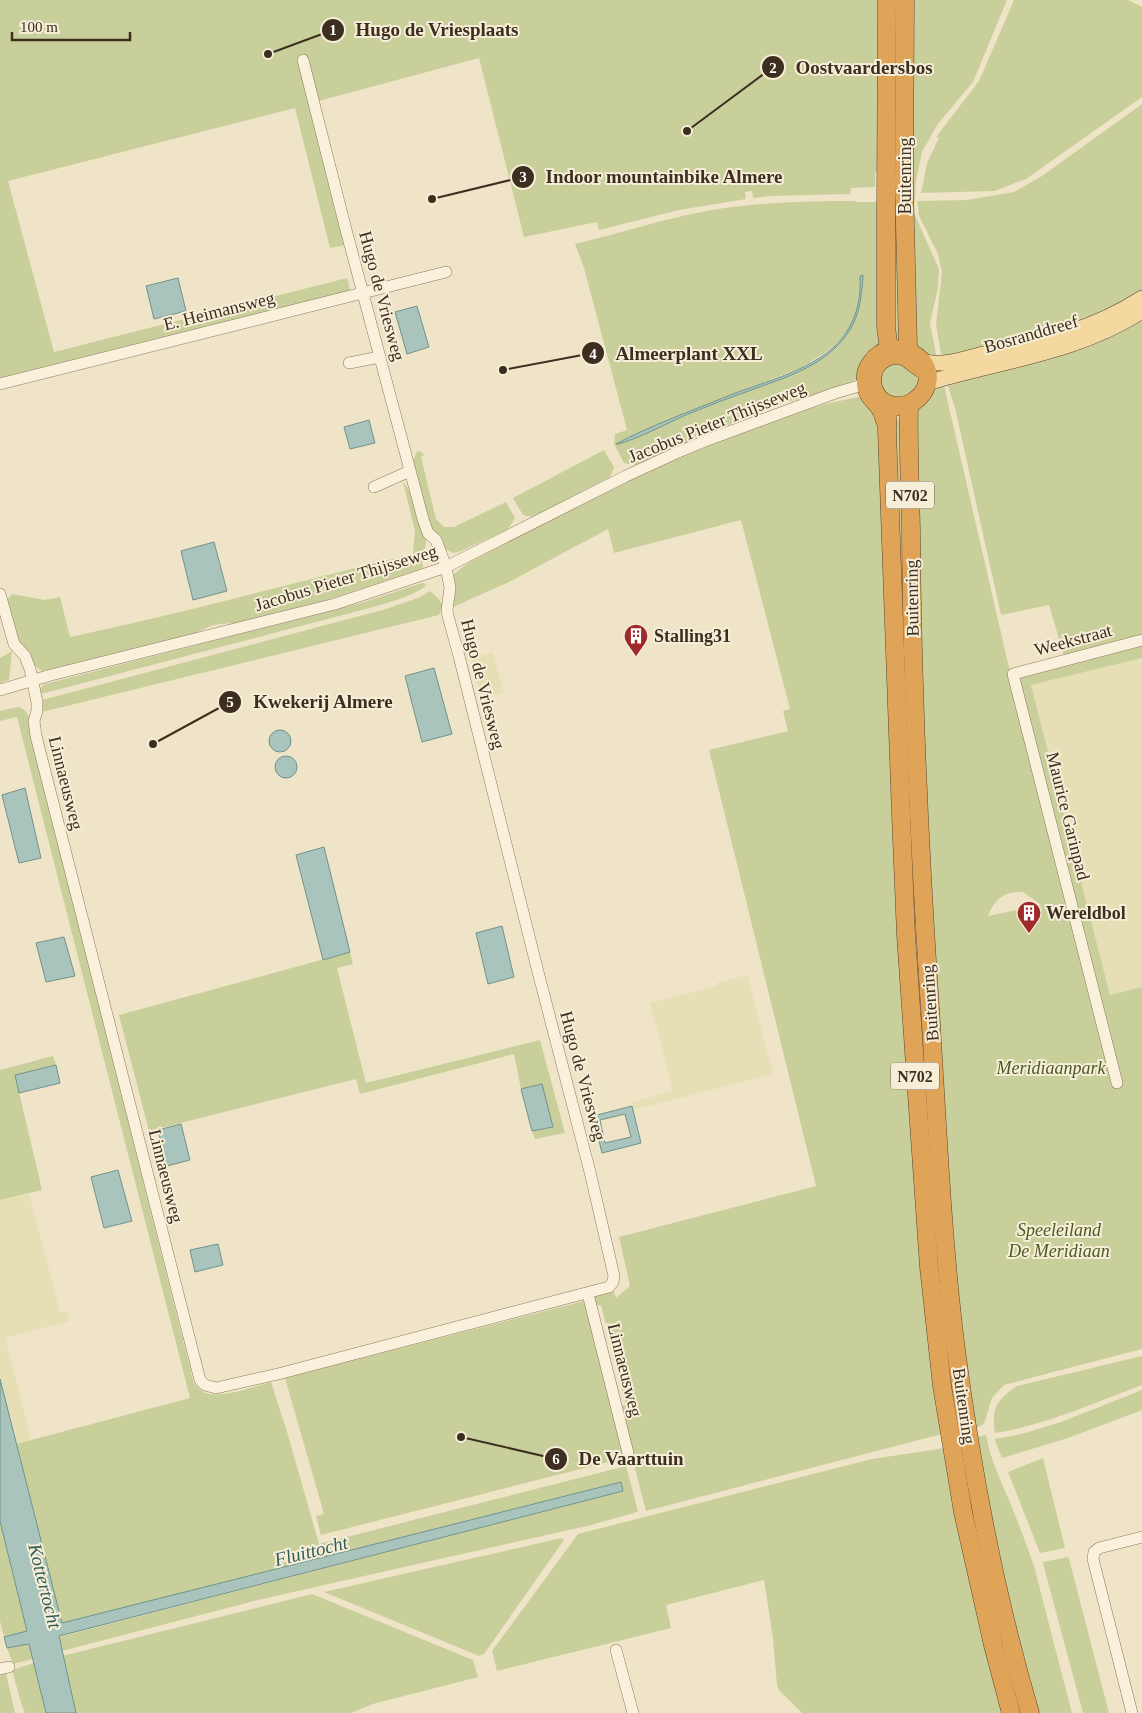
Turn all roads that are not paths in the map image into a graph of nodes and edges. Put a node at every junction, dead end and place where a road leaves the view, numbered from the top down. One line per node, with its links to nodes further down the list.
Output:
1 (887, 0): 8 (highway, Buitenring / N702)
2 (905, 0): 11 (highway, Buitenring)
3 (303, 60): 5 (street, Hugo de Vriesweg)
4 (446, 272): 5 (street, E. Heimansweg)
5 (364, 293): 9 (street, Hugo de Vriesweg); 12 (street, E. Heimansweg)
6 (1142, 298): 11 (main road, Bosranddreef)
7 (1142, 311): 11 (main road, Bosranddreef)
8 (885, 353): 11 (highway); 11 (highway); 13 (highway, N702)
9 (380, 357): 10 (street); 15 (street, Hugo de Vriesweg)
10 (349, 363)
11 (921, 366): 14 (highway)
12 (0, 384)
13 (875, 395): 14 (highway); 17 (street, Jacobus Pieter Thijsseweg); 30 (highway, Buitenring / N702)
14 (909, 404): 31 (highway, Buitenring / N702)
15 (410, 471): 16 (street); 17 (street, Hugo de Vriesweg)
16 (374, 487)
17 (446, 567): 21 (street, Jacobus Pieter Thijsseweg); 24 (street, Hugo de Vriesweg)
18 (0, 594): 21 (street, Linnaeusweg)
19 (1142, 640): 20 (street, Weekstraat)
20 (1013, 674): 23 (street, Maurice Garinpad)
21 (32, 680): 22 (street, Jacobus Pieter Thijsseweg); 25 (street, Linnaeusweg)
22 (0, 690)
23 (1117, 1084)
24 (606, 1289): 25 (street, Linnaeusweg)
25 (588, 1294): 26 (street, Linnaeusweg)
26 (628, 1454)
27 (1142, 1537): 32 (street)
28 (616, 1650): 29 (street)
29 (633, 1713)
30 (1010, 1713)
31 (1030, 1713)
32 (1132, 1713)

